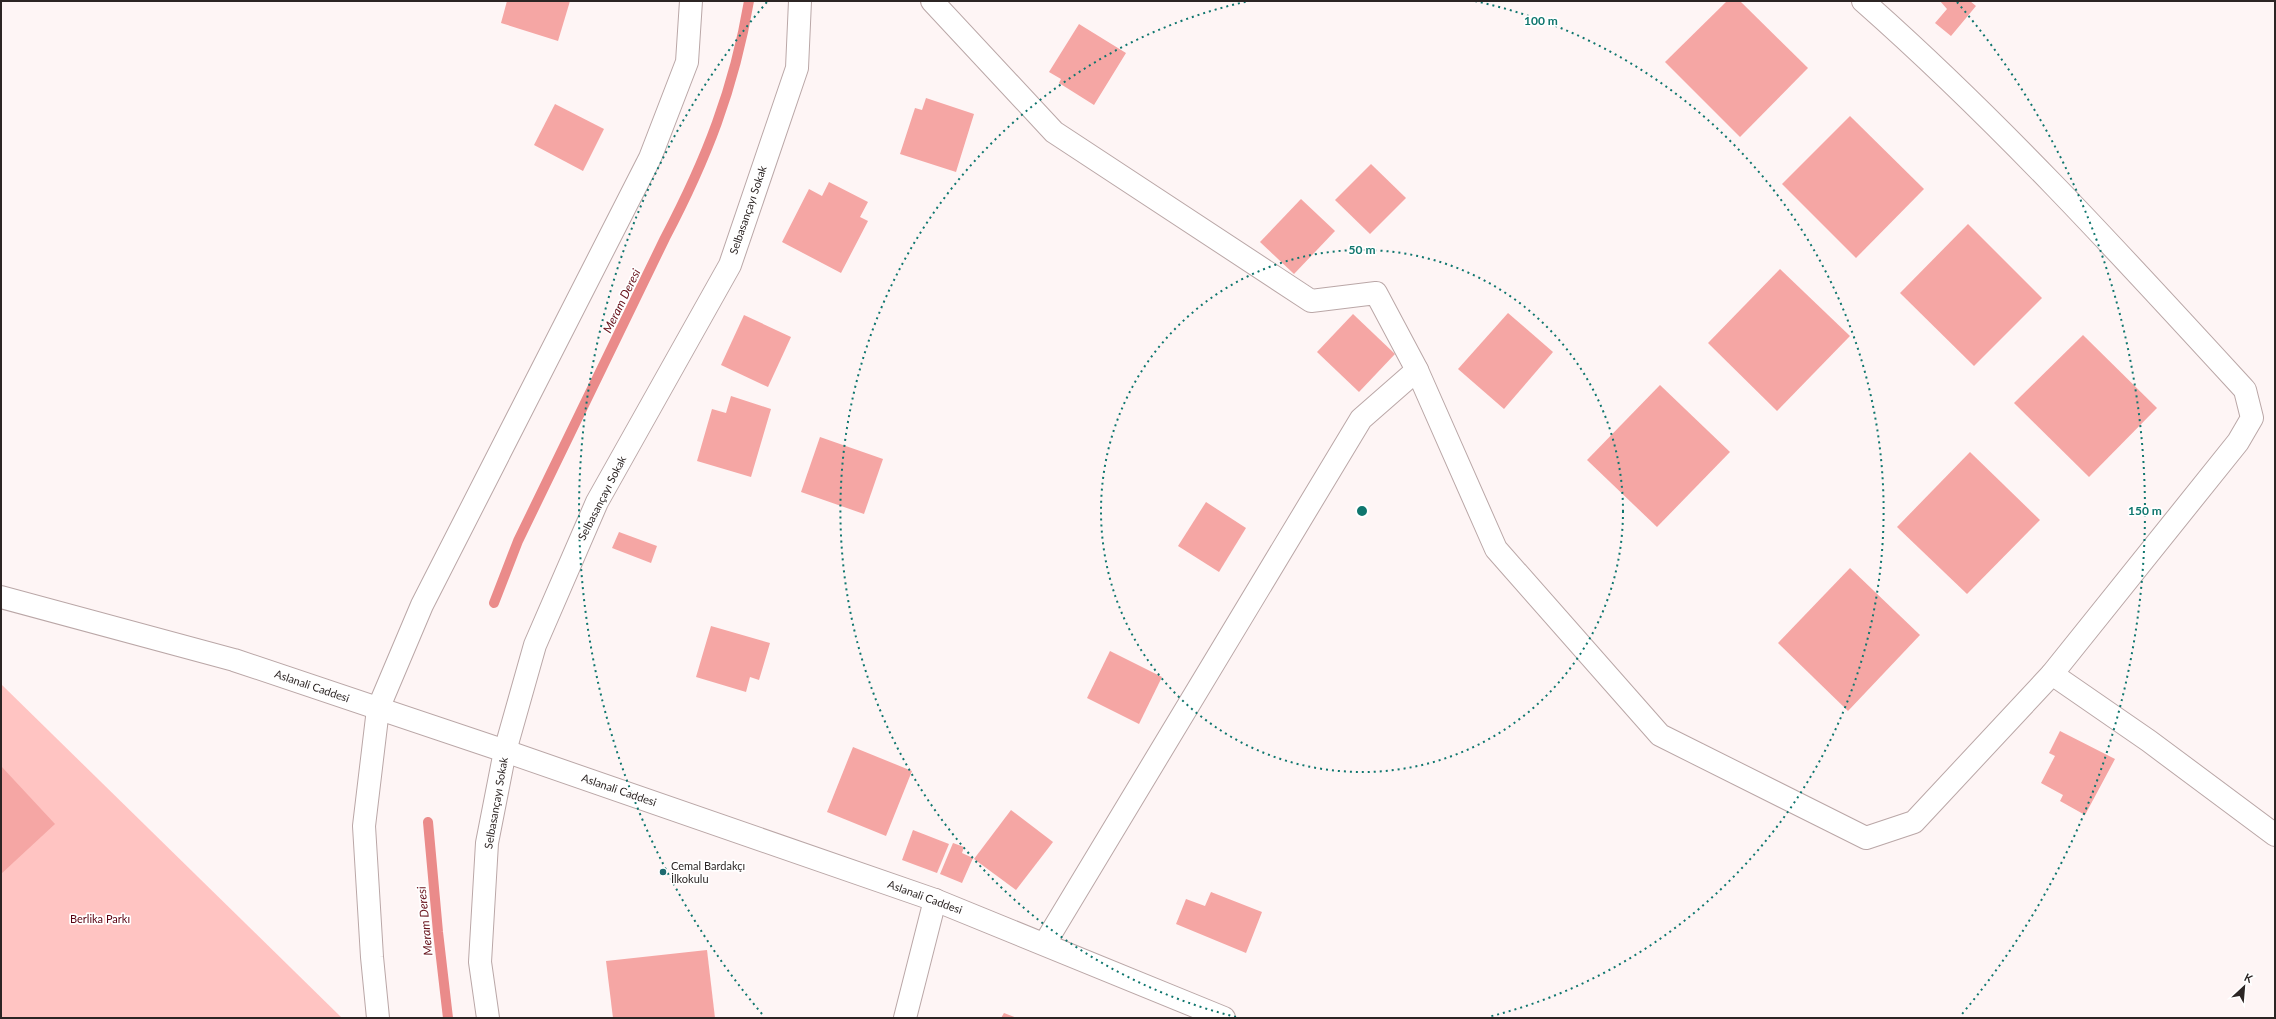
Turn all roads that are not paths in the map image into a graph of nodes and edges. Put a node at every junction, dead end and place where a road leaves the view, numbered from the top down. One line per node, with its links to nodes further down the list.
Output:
1 (691, 1): 8 (street)
2 (800, 1): 9 (street, Selbasançayı Sokak)
3 (932, 1): 5 (street)
4 (1863, 1): 7 (street)
5 (1417, 370): 7 (street); 12 (street)
6 (1, 597): 8 (street, Aslanali Caddesi)
7 (2052, 674): 10 (street)
8 (378, 708): 9 (street, Aslanali Caddesi); 13 (street)
9 (505, 751): 11 (street, Aslanali Caddesi); 14 (street, Selbasançayı Sokak)
10 (2275, 835)
11 (936, 900): 12 (street, Aslanali Caddesi); 15 (street)
12 (1045, 943): 16 (street, Aslanali Caddesi)
13 (378, 1018)
14 (488, 1018)
15 (905, 1018)
16 (1224, 1018)

